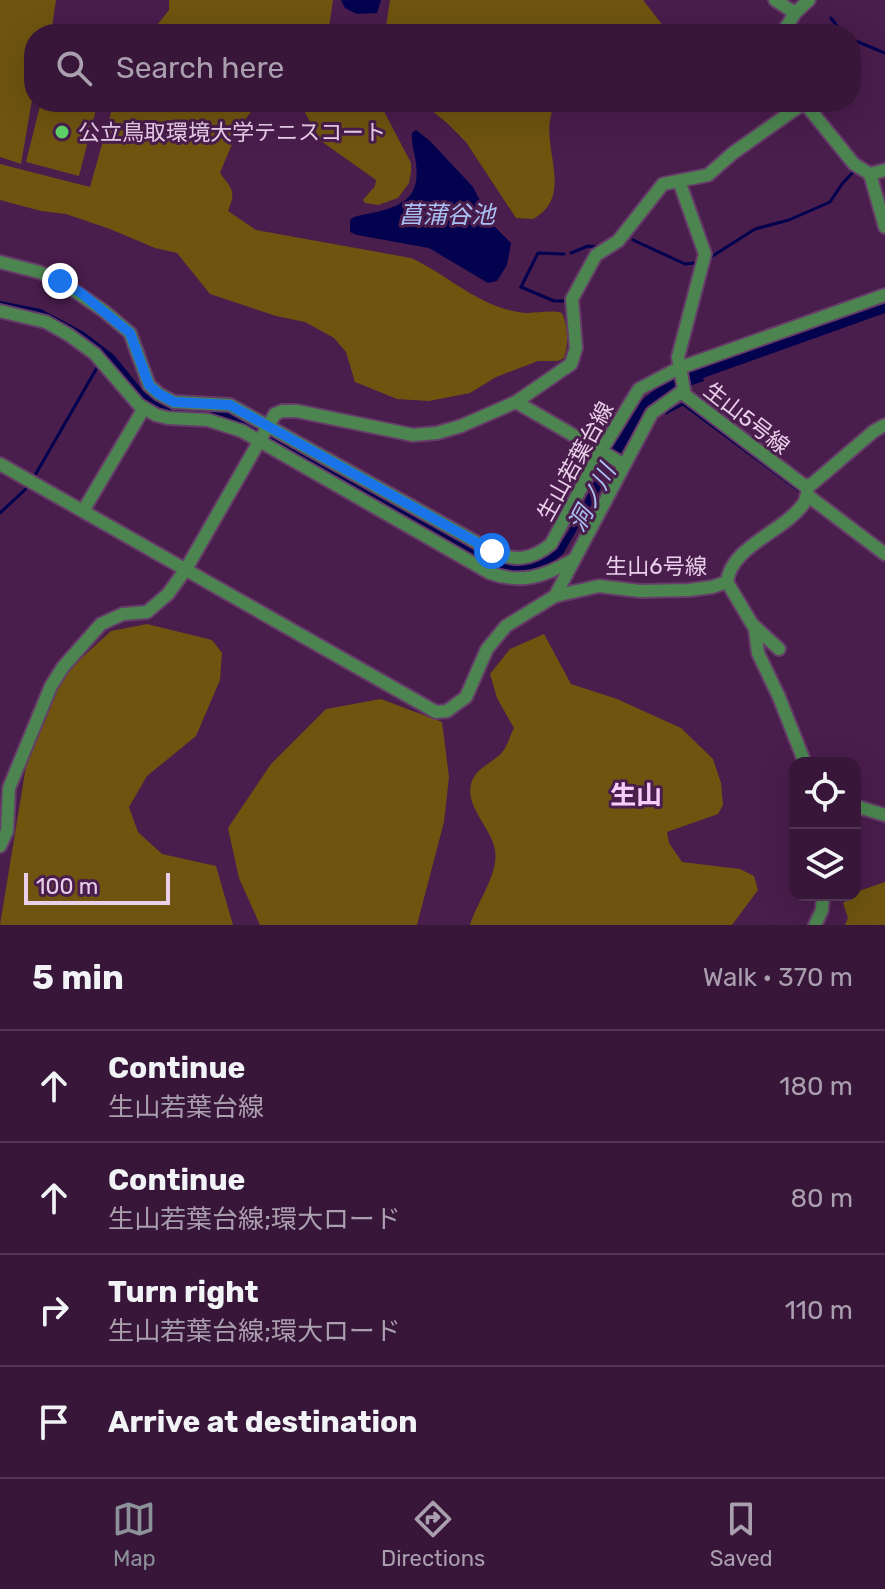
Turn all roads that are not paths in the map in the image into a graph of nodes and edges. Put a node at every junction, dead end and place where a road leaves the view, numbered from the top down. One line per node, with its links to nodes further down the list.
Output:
1 (775, 0): 3 (street)
2 (809, 0): 3 (street)
3 (795, 13): 4 (street)
4 (788, 24)
5 (791, 112): 9 (street)
6 (812, 112): 8 (street)
7 (885, 170): 8 (street)
8 (870, 174): 10 (street)
9 (679, 181): 14 (street, 生山5号線); 16 (street)
10 (885, 227)
11 (0, 262): 19 (street, 生山若葉台線)
12 (885, 295): 14 (street, 生山若葉台線)
13 (0, 311): 17 (street)
14 (679, 368): 15 (street, 生山5号線); 21 (street, 生山若葉台線)
15 (684, 390): 23 (street, 生山6号線); 24 (street, 生山5号線)
16 (516, 402): 19 (street); 21 (street)
17 (144, 408): 20 (street); 25 (street)
18 (885, 425): 24 (street)
19 (267, 426): 20 (street); 21 (street, 生山若葉台線)
20 (258, 441): 27 (street); 28 (street)
21 (601, 451): 23 (street)
22 (0, 464): 25 (street)
23 (623, 464): 27 (street, 生山6号線)
24 (808, 490): 26 (street, 生山5号線); 29 (street, 生山6号線)
25 (83, 511): 28 (street)
26 (885, 554)
27 (571, 561): 30 (street, 生山6号線)
28 (186, 569): 30 (street); 36 (street)
29 (727, 582): 30 (street, 生山6号線); 31 (street)
30 (555, 596)
31 (753, 625): 32 (street); 33 (street)
32 (779, 649)
33 (803, 757)
34 (861, 808): 35 (street)
35 (885, 815)
36 (0, 846)
37 (823, 901): 38 (street)
38 (815, 925)

